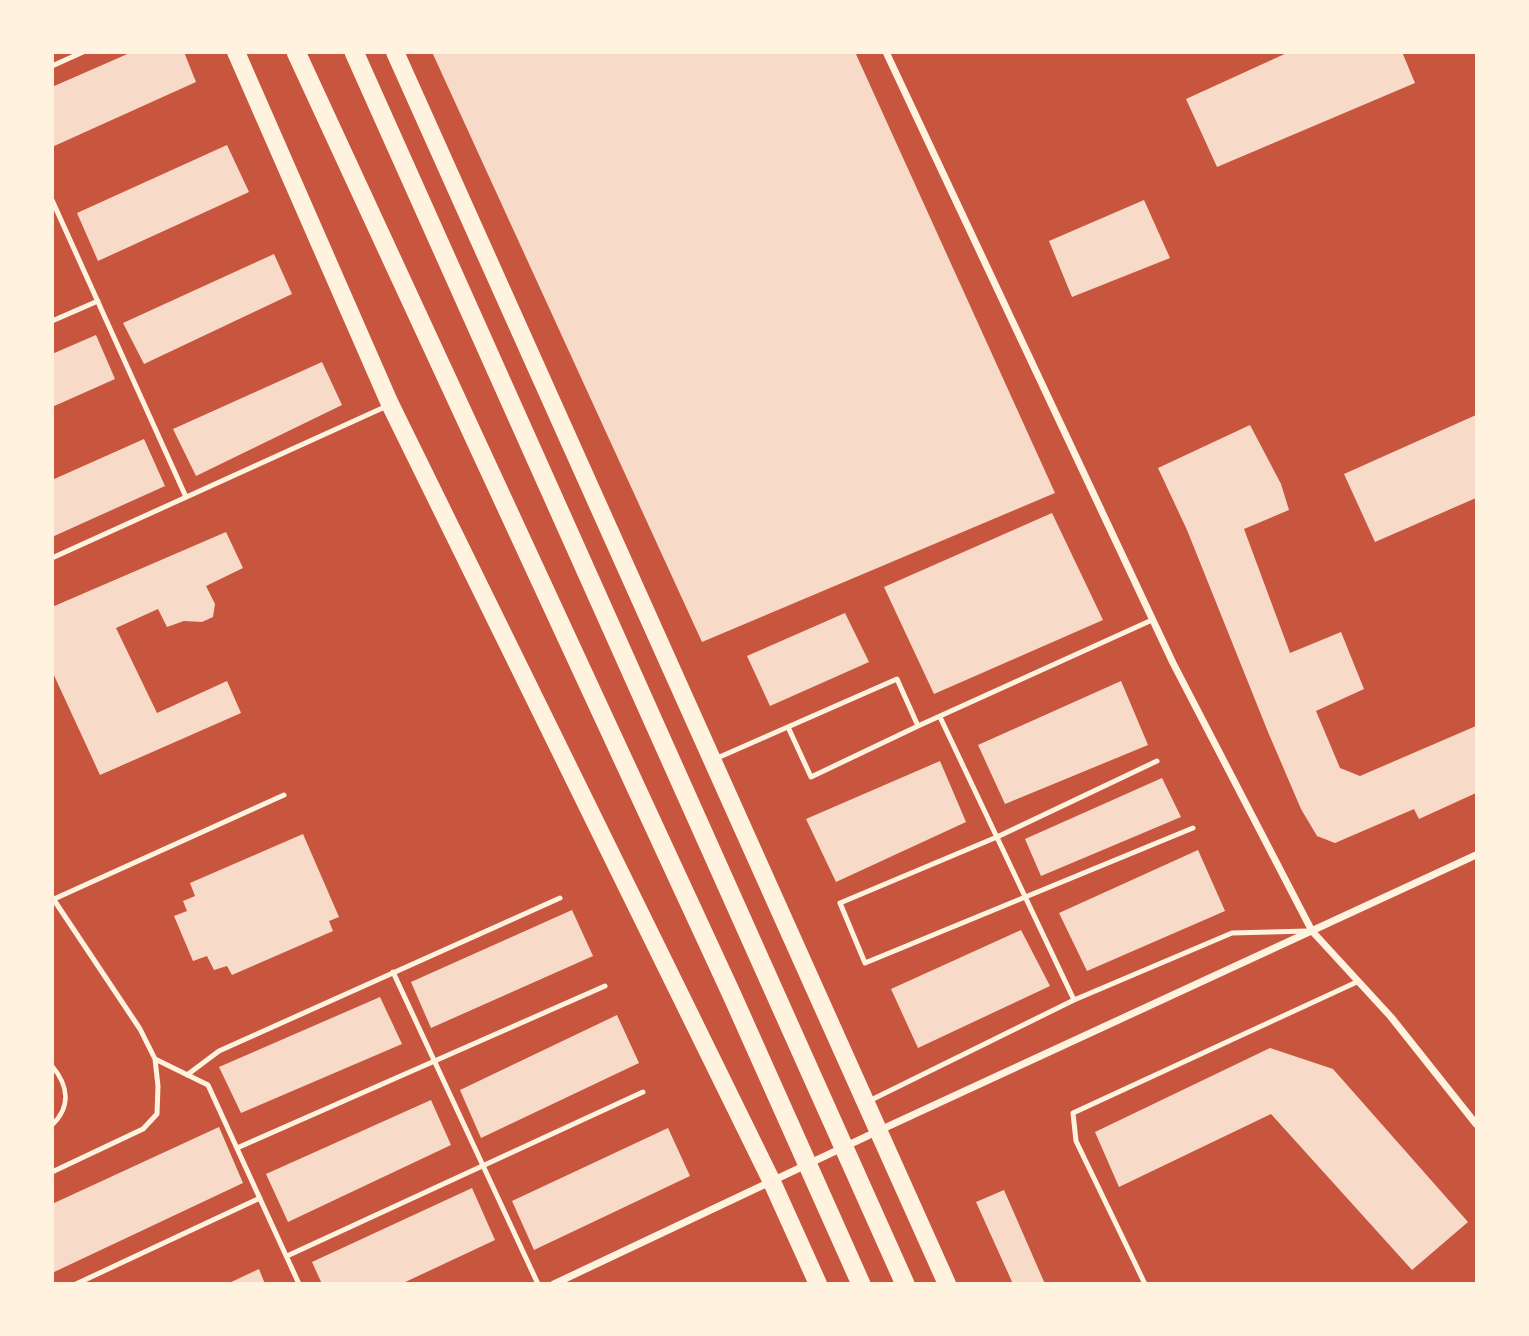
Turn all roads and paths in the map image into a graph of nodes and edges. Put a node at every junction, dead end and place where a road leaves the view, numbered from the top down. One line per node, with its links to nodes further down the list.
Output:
1 (83, 52): 7 (lane)
2 (236, 52): 11 (main road)
3 (296, 52): 52 (highway)
4 (354, 52): 53 (highway)
5 (395, 52): 18 (main road)
6 (886, 52): 14 (street)
7 (52, 65)
8 (52, 200): 9 (lane)
9 (98, 301): 10 (lane); 12 (lane)
10 (52, 321)
11 (390, 404): 12 (lane); 44 (main road)
12 (186, 497): 13 (lane)
13 (52, 558)
14 (1152, 620): 15 (lane); 27 (street)
15 (940, 717): 16 (lane); 22 (lane)
16 (918, 726): 17 (lane); 17 (lane)
17 (788, 727): 18 (lane)
18 (712, 760): 37 (main road)
19 (1157, 761): 22 (lane)
20 (284, 795): 25 (lane)
21 (1193, 828): 24 (lane)
22 (997, 837): 24 (lane); 24 (lane)
23 (1476, 855): 27 (street)
24 (1025, 897): 31 (lane)
25 (53, 898): 32 (lane)
26 (560, 898): 28 (lane)
27 (1312, 931): 29 (street); 31 (lane); 40 (street)
28 (393, 972): 33 (lane); 35 (lane)
29 (1359, 981): 38 (street); 55 (lane)
30 (605, 986): 33 (lane)
31 (1074, 1000): 37 (lane)
32 (155, 1059): 35 (lane); 43 (lane)
33 (435, 1061): 41 (lane); 42 (lane)
34 (52, 1066): 39 (path)
35 (187, 1075): 41 (lane)
36 (643, 1092): 42 (lane)
37 (866, 1102): 40 (main road)
38 (1476, 1124)
39 (52, 1125)
40 (878, 1130): 44 (street); 54 (main road)
41 (237, 1148): 45 (lane)
42 (484, 1166): 46 (lane); 49 (lane)
43 (52, 1172)
44 (772, 1182): 50 (street); 51 (main road)
45 (260, 1198): 46 (lane); 47 (lane)
46 (287, 1256): 48 (lane)
47 (76, 1283)
48 (299, 1283)
49 (538, 1283)
50 (554, 1283)
51 (818, 1283)
52 (861, 1283)
53 (905, 1283)
54 (947, 1283)
55 (1145, 1283)

